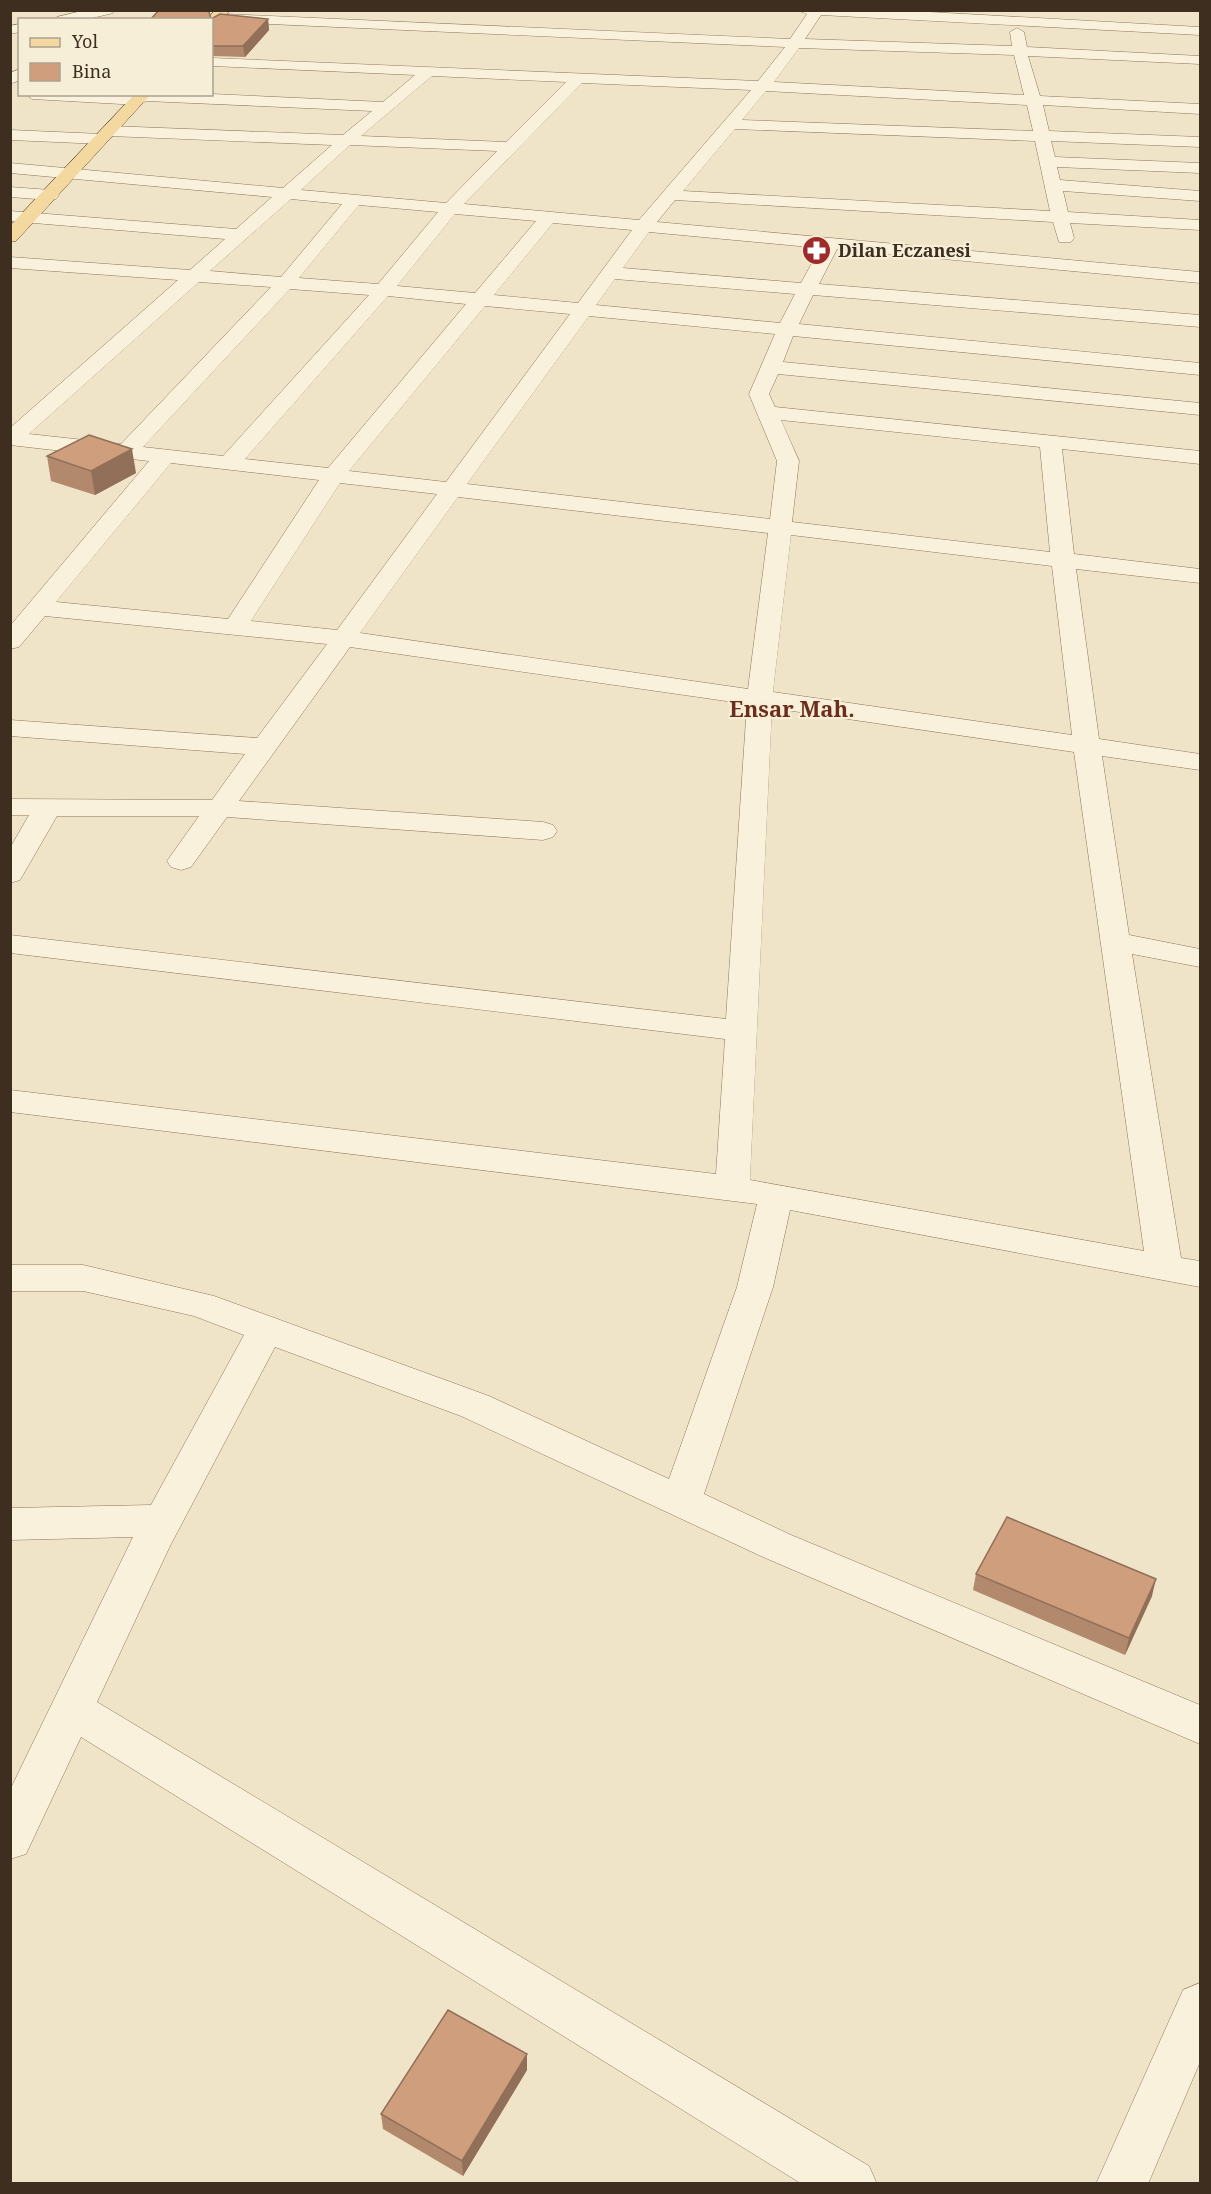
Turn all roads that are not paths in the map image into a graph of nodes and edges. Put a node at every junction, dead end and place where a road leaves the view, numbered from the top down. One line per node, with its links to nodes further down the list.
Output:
1 (108, 10): 6 (street)
2 (804, 10): 3 (street)
3 (817, 11): 4 (street); 8 (street)
4 (1016, 16): 7 (street); 9 (street)
5 (217, 17): 8 (street)
6 (79, 18)
7 (1200, 31)
8 (795, 43): 9 (street); 12 (street)
9 (1020, 51): 10 (street); 19 (street)
10 (1200, 60)
11 (213, 62): 14 (street)
12 (780, 65): 13 (street); 16 (street)
13 (803, 66)
14 (429, 71): 15 (street); 20 (street)
15 (578, 78): 16 (street); 28 (street)
16 (762, 86): 19 (street); 22 (street)
17 (105, 96): 18 (street)
18 (142, 97): 20 (street); 24 (main road)
19 (1034, 101): 21 (street); 25 (street)
20 (386, 107): 26 (street)
21 (1200, 109)
22 (730, 124): 25 (street); 37 (street)
23 (10, 135): 24 (street)
24 (106, 135): 26 (street); 32 (main road)
25 (1042, 137): 27 (street); 29 (street)
26 (347, 140): 28 (street); 35 (street)
27 (1200, 142)
28 (511, 147): 40 (street)
29 (1047, 162): 31 (street); 33 (street)
30 (10, 168): 32 (street)
31 (1200, 168)
32 (70, 173): 35 (street); 36 (main road)
33 (1053, 185): 38 (street); 44 (street)
34 (10, 192): 36 (street)
35 (288, 193): 39 (street); 47 (street)
36 (50, 195): 42 (main road)
37 (671, 195): 44 (street); 45 (street)
38 (1200, 196)
39 (355, 199): 40 (street); 56 (street)
40 (451, 208): 43 (street); 58 (street)
41 (10, 216): 42 (street)
42 (30, 216): 47 (street); 48 (main road)
43 (549, 217): 45 (street); 59 (street)
44 (1061, 219): 46 (street); 52 (street)
45 (645, 225): 49 (street); 53 (street)
46 (1200, 225)
47 (240, 235): 54 (street)
48 (10, 237)
49 (831, 243): 51 (street); 57 (street)
50 (10, 262): 54 (street)
51 (1050, 264): 52 (street); 60 (street)
52 (1072, 266): 55 (street)
53 (610, 273): 57 (street); 61 (street)
54 (195, 275): 56 (street); 69 (street)
55 (1200, 277)
56 (286, 282): 58 (street); 71 (street)
57 (807, 289): 60 (street); 63 (street)
58 (383, 290): 59 (street); 74 (street)
59 (480, 299): 61 (street); 75 (street)
60 (1046, 309): 62 (street); 64 (street)
61 (582, 310): 63 (street); 76 (street)
62 (1200, 321)
63 (786, 330): 64 (street); 65 (street)
64 (1042, 353): 66 (street)
65 (771, 368): 67 (street); 68 (street)
66 (1200, 369)
67 (1200, 409)
68 (767, 412): 70 (street); 77 (street)
69 (11, 438): 71 (street)
70 (1050, 441): 73 (street); 78 (street)
71 (126, 452): 72 (street)
72 (165, 456): 74 (street); 80 (street)
73 (1200, 457)
74 (228, 464): 75 (street)
75 (333, 476): 76 (street); 81 (street)
76 (452, 489): 77 (street); 82 (street)
77 (780, 527): 78 (street); 84 (street)
78 (1062, 560): 79 (street); 87 (street)
79 (1200, 576)
80 (39, 608): 81 (street); 83 (street)
81 (235, 627): 82 (street)
82 (343, 638): 84 (street); 86 (street)
83 (10, 642)
84 (760, 697): 87 (street); 98 (street)
85 (10, 728): 86 (street)
86 (263, 747): 91 (street)
87 (1088, 747): 88 (street); 95 (street)
88 (1200, 762)
89 (10, 807): 90 (street)
90 (47, 808): 91 (street); 94 (street)
91 (219, 808): 92 (street); 93 (street)
92 (543, 831)
93 (181, 861)
94 (10, 874)
95 (1116, 942): 97 (street); 102 (street)
96 (10, 944): 98 (street)
97 (1200, 958)
98 (741, 1031): 100 (street)
99 (10, 1101): 100 (street)
100 (732, 1188): 101 (street)
101 (776, 1196): 102 (street); 106 (street)
102 (1164, 1265): 103 (street)
103 (1200, 1274)
104 (10, 1278): 105 (street)
105 (266, 1329): 106 (street); 107 (street)
106 (681, 1502): 110 (street)
107 (163, 1521): 108 (street); 109 (street)
108 (10, 1524)
109 (72, 1709): 111 (street); 113 (street)
110 (1200, 1725)
111 (10, 1839)
112 (1200, 2006): 114 (street)
113 (851, 2184)
114 (1122, 2184)

